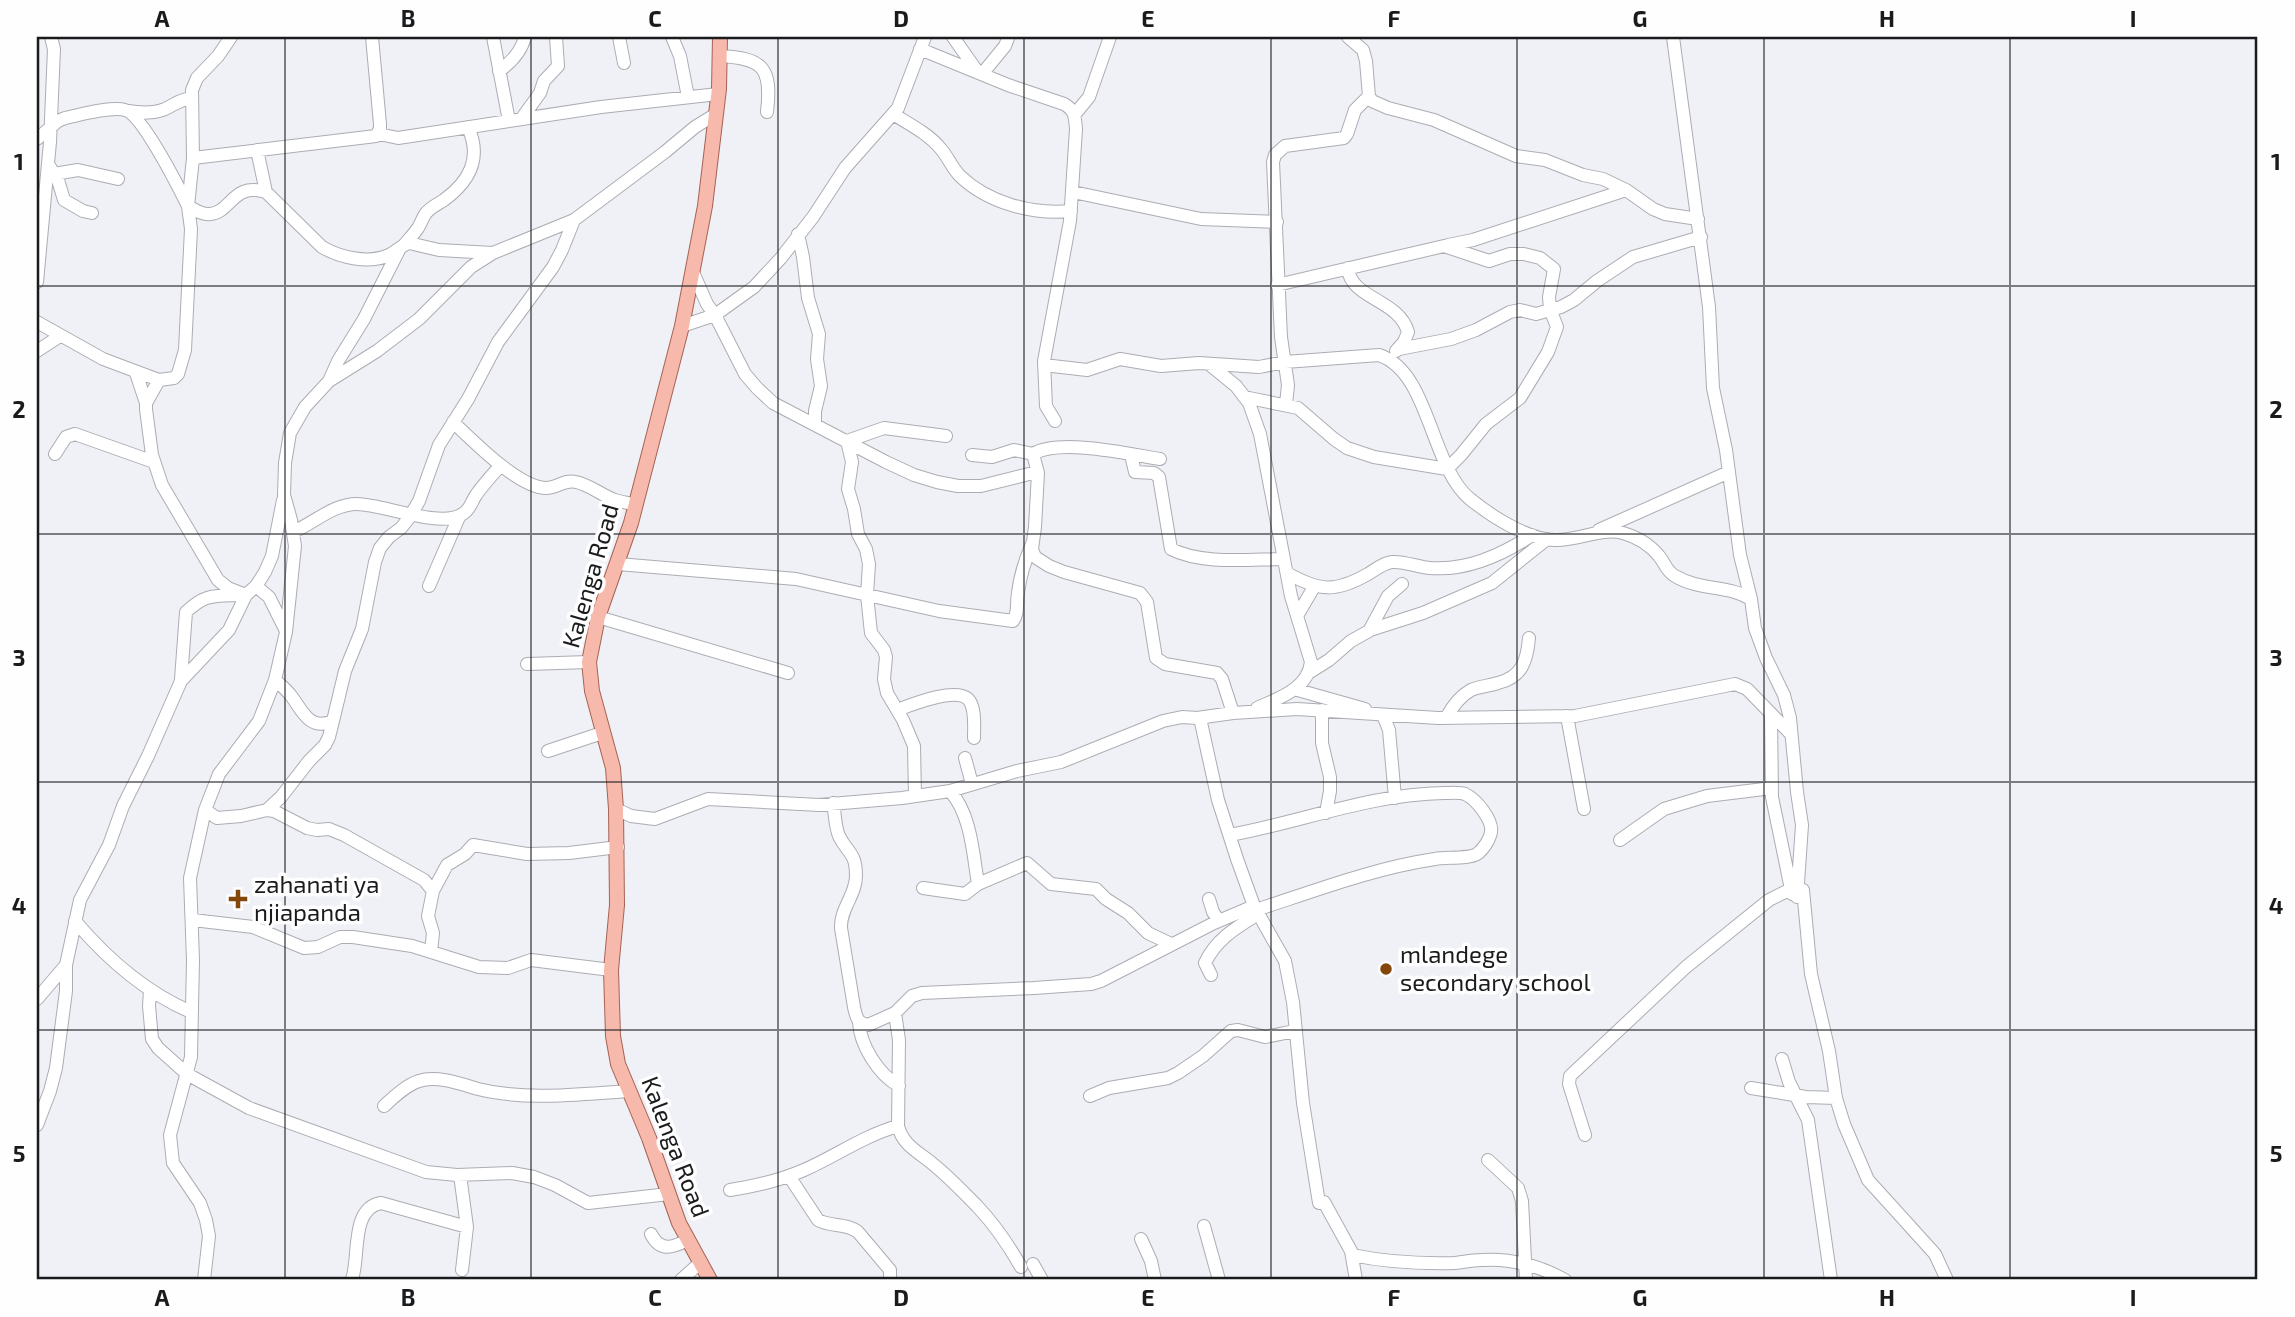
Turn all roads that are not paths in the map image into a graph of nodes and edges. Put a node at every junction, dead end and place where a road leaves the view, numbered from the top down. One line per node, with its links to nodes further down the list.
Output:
1 (51, 37): 30 (street)
2 (231, 37): 23 (street)
3 (372, 37): 32 (street)
4 (493, 37): 18 (street)
5 (525, 37): 18 (street)
6 (556, 37): 29 (street)
7 (619, 37): 17 (street)
8 (673, 37): 22 (street)
9 (720, 37): 16 (main road, Kalenga Road)
10 (953, 37): 19 (street)
11 (1110, 37): 28 (street)
12 (1348, 37): 21 (street)
13 (1673, 37): 44 (street)
14 (1008, 38): 19 (street)
15 (923, 43): 19 (street); 27 (street)
16 (719, 56): 20 (main road, Kalenga Road); 25 (street)
17 (624, 63)
18 (499, 71): 29 (street)
19 (980, 73): 28 (street)
20 (718, 94): 22 (street); 26 (main road, Kalenga Road)
21 (1369, 96): 38 (street); 46 (street)
22 (688, 97): 29 (street)
23 (192, 98): 24 (street); 35 (street)
24 (128, 111): 30 (street); 41 (street)
25 (767, 112)
26 (716, 114): 45 (street); 54 (main road, Kalenga Road)
27 (893, 114): 42 (street); 47 (street)
28 (1075, 114): 40 (street)
29 (515, 120): 31 (street)
30 (50, 127): 33 (street); 36 (street)
31 (468, 127): 32 (street); 50 (street)
32 (379, 134): 34 (street)
33 (37, 139)
34 (257, 150): 35 (street); 39 (street)
35 (193, 158): 41 (street)
36 (51, 169): 37 (street); 43 (street); 56 (street)
37 (118, 179)
38 (1626, 190): 44 (street); 49 (street)
39 (266, 192): 41 (street); 50 (street)
40 (1073, 192): 42 (street); 46 (street)
41 (188, 206): 69 (street)
42 (1071, 211): 67 (street)
43 (92, 214)
44 (1698, 219): 48 (street)
45 (574, 220): 52 (street); 75 (street)
46 (1277, 222): 57 (street)
47 (798, 234): 59 (street); 76 (street)
48 (1701, 237): 58 (street); 88 (street)
49 (1444, 246): 53 (street); 58 (street)
50 (401, 247): 51 (street); 70 (street)
51 (458, 251): 52 (street); 55 (street)
52 (493, 253): 55 (street)
53 (1349, 268): 57 (street); 64 (street)
54 (692, 271): 59 (street); 61 (main road, Kalenga Road)
55 (460, 276): 70 (street)
56 (37, 282)
57 (1277, 285): 65 (street)
58 (1550, 309): 64 (street); 86 (street)
59 (715, 315): 61 (street); 76 (street)
60 (37, 322): 62 (street)
61 (682, 326): 90 (main road, Kalenga Road)
62 (60, 336): 63 (street); 68 (street)
63 (37, 351)
64 (1394, 354): 65 (street); 86 (street)
65 (1285, 362): 66 (street); 73 (street)
66 (1208, 364): 67 (street); 71 (street)
67 (1044, 365): 74 (street)
68 (136, 373): 69 (street); 72 (street)
69 (159, 380): 72 (street)
70 (329, 381): 89 (street)
71 (1244, 397): 73 (street); 99 (street)
72 (146, 403): 84 (street)
73 (1286, 404): 86 (street)
74 (1055, 421)
75 (453, 422): 85 (street); 91 (street)
76 (816, 425): 78 (street)
77 (946, 436): 78 (street)
78 (847, 441): 87 (street); 105 (street)
79 (55, 454): 84 (street)
80 (1033, 454): 81 (street); 82 (street); 87 (street)
81 (972, 455)
82 (1131, 455): 83 (street); 99 (street)
83 (1160, 459)
84 (154, 462): 104 (street)
85 (500, 466): 90 (street); 92 (street)
86 (1447, 469): 95 (street)
87 (1037, 472): 97 (street)
88 (1729, 472): 94 (street); 106 (street)
89 (284, 495): 93 (street); 101 (street)
90 (636, 505): 98 (main road, Kalenga Road)
91 (411, 515): 92 (street); 93 (street); 128 (street)
92 (458, 517): 102 (street)
93 (293, 532): 110 (street)
94 (1592, 534): 96 (street); 106 (street)
95 (1532, 535): 96 (street); 103 (street)
96 (1547, 539): 109 (street)
97 (1032, 544): 105 (street); 122 (street)
98 (618, 564): 105 (street); 108 (main road, Kalenga Road)
99 (1285, 566): 103 (street); 107 (street)
100 (1402, 584): 109 (street)
101 (256, 586): 104 (street); 110 (street)
102 (429, 586)
103 (1314, 587): 107 (street)
104 (246, 595): 117 (street); 117 (street)
105 (867, 595): 119 (street)
106 (1751, 598): 130 (street)
107 (1297, 616): 114 (street)
108 (598, 617): 112 (main road, Kalenga Road); 115 (street)
109 (1370, 630): 114 (street)
110 (286, 632): 116 (street)
111 (1529, 638): 127 (street)
112 (589, 663): 113 (street); 129 (main road, Kalenga Road)
113 (527, 664)
114 (1310, 672): 118 (street)
115 (788, 673)
116 (275, 680): 128 (street); 142 (street)
117 (181, 681): 155 (street)
118 (1294, 690): 121 (street); 123 (street)
119 (897, 710): 131 (street); 137 (street)
120 (1322, 710): 121 (street); 123 (street); 144 (street)
121 (1251, 712): 122 (street)
122 (1233, 713): 126 (street)
123 (1381, 715): 127 (street); 138 (street)
124 (1771, 715): 125 (street); 130 (street); 135 (street)
125 (1567, 716): 127 (street); 141 (street)
126 (1200, 718): 134 (street); 145 (street)
127 (1446, 718)
128 (333, 721): 143 (street)
129 (603, 733): 132 (street); 140 (main road, Kalenga Road)
130 (1790, 733): 151 (street)
131 (974, 738)
132 (548, 751)
133 (965, 758): 134 (street)
134 (972, 784): 136 (street)
135 (1772, 788): 146 (street); 151 (street)
136 (950, 791): 137 (street); 148 (street)
137 (915, 796): 139 (street)
138 (1395, 798): 144 (street); 153 (street)
139 (833, 803): 140 (street); 166 (street)
140 (616, 809): 147 (main road, Kalenga Road)
141 (1584, 809)
142 (205, 810): 143 (street); 154 (street)
143 (267, 810): 150 (street)
144 (1326, 813): 145 (street)
145 (1230, 835): 153 (street)
146 (1620, 840)
147 (618, 847): 150 (street); 160 (main road, Kalenga Road)
148 (978, 884): 149 (street); 157 (street)
149 (923, 888)
150 (433, 891): 158 (street)
151 (1796, 894): 175 (street); 179 (street)
152 (1209, 899): 156 (street)
153 (1256, 910): 156 (street); 161 (street); 167 (street)
154 (193, 920): 158 (street); 164 (street)
155 (75, 921): 159 (street); 162 (street)
156 (1219, 921): 157 (street)
157 (1171, 944): 165 (street)
158 (431, 953): 160 (street)
159 (66, 965): 163 (street); 177 (street)
160 (611, 970): 172 (main road, Kalenga Road)
161 (1212, 975)
162 (150, 990): 164 (street); 169 (street)
163 (37, 999)
164 (191, 1012): 169 (street)
165 (895, 1013): 166 (street); 170 (street)
166 (859, 1022): 170 (street)
167 (1295, 1031): 174 (street); 190 (street)
168 (1782, 1059): 173 (street)
169 (187, 1074): 181 (street); 194 (street)
170 (899, 1086): 178 (street)
171 (1751, 1088): 173 (street)
172 (629, 1091): 176 (street); 184 (main road, Kalenga Road)
173 (1795, 1095): 175 (street); 205 (street)
174 (1090, 1096)
175 (1836, 1098): 206 (street)
176 (384, 1106)
177 (37, 1125)
178 (898, 1126): 182 (street); 199 (street)
179 (1585, 1135)
180 (1488, 1160): 192 (street)
181 (460, 1175): 184 (street); 186 (street)
182 (789, 1176): 183 (street); 198 (street)
183 (730, 1190)
184 (669, 1194): 189 (main road, Kalenga Road)
185 (1204, 1226): 201 (street)
186 (467, 1227): 193 (street); 195 (street)
187 (651, 1234): 189 (street)
188 (1142, 1239): 200 (street)
189 (688, 1240): 191 (main road, Kalenga Road)
190 (1352, 1255): 192 (street); 202 (street)
191 (701, 1262): 196 (street); 197 (main road, Kalenga Road)
192 (1526, 1264): 203 (street); 204 (street)
193 (462, 1270)
194 (204, 1280)
195 (351, 1280)
196 (681, 1280)
197 (710, 1280)
198 (890, 1280)
199 (1042, 1280)
200 (1155, 1280)
201 (1219, 1280)
202 (1356, 1280)
203 (1525, 1280)
204 (1564, 1280)
205 (1830, 1280)
206 (1947, 1280)

